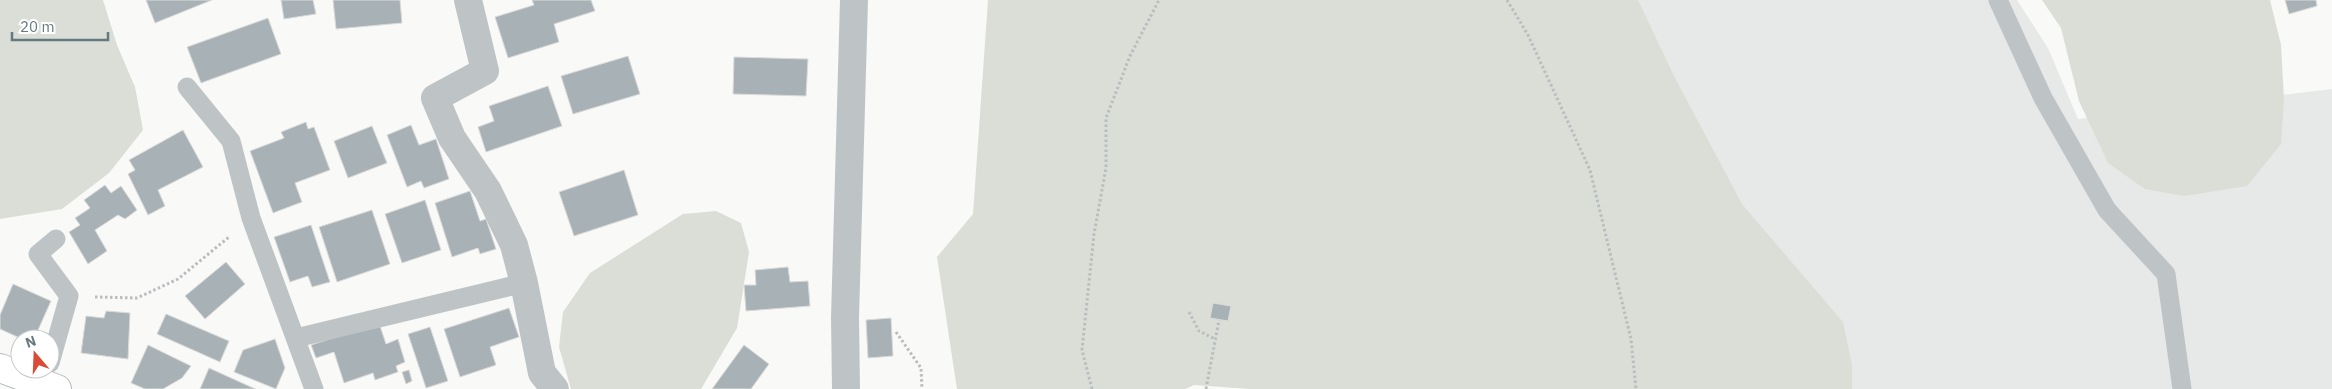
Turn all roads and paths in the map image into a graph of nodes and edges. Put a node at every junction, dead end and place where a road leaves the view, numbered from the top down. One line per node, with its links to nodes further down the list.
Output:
1 (468, 0): 9 (street)
2 (854, 0): 19 (street)
3 (1159, 0): 21 (path)
4 (1507, 0): 23 (path)
5 (1998, 0): 24 (lane)
6 (186, 87): 7 (lane)
7 (251, 218): 10 (path); 15 (lane)
8 (56, 238): 10 (lane)
9 (524, 283): 15 (lane); 18 (street)
10 (69, 296): 14 (lane)
11 (1189, 312): 16 (path)
12 (1218, 320): 16 (path)
13 (896, 332): 20 (path)
14 (60, 334)
15 (296, 338): 17 (lane)
16 (1215, 339): 22 (path)
17 (314, 389)
18 (555, 389)
19 (846, 389)
20 (922, 389)
21 (1092, 389)
22 (1206, 389)
23 (1636, 389)
24 (2182, 389)

